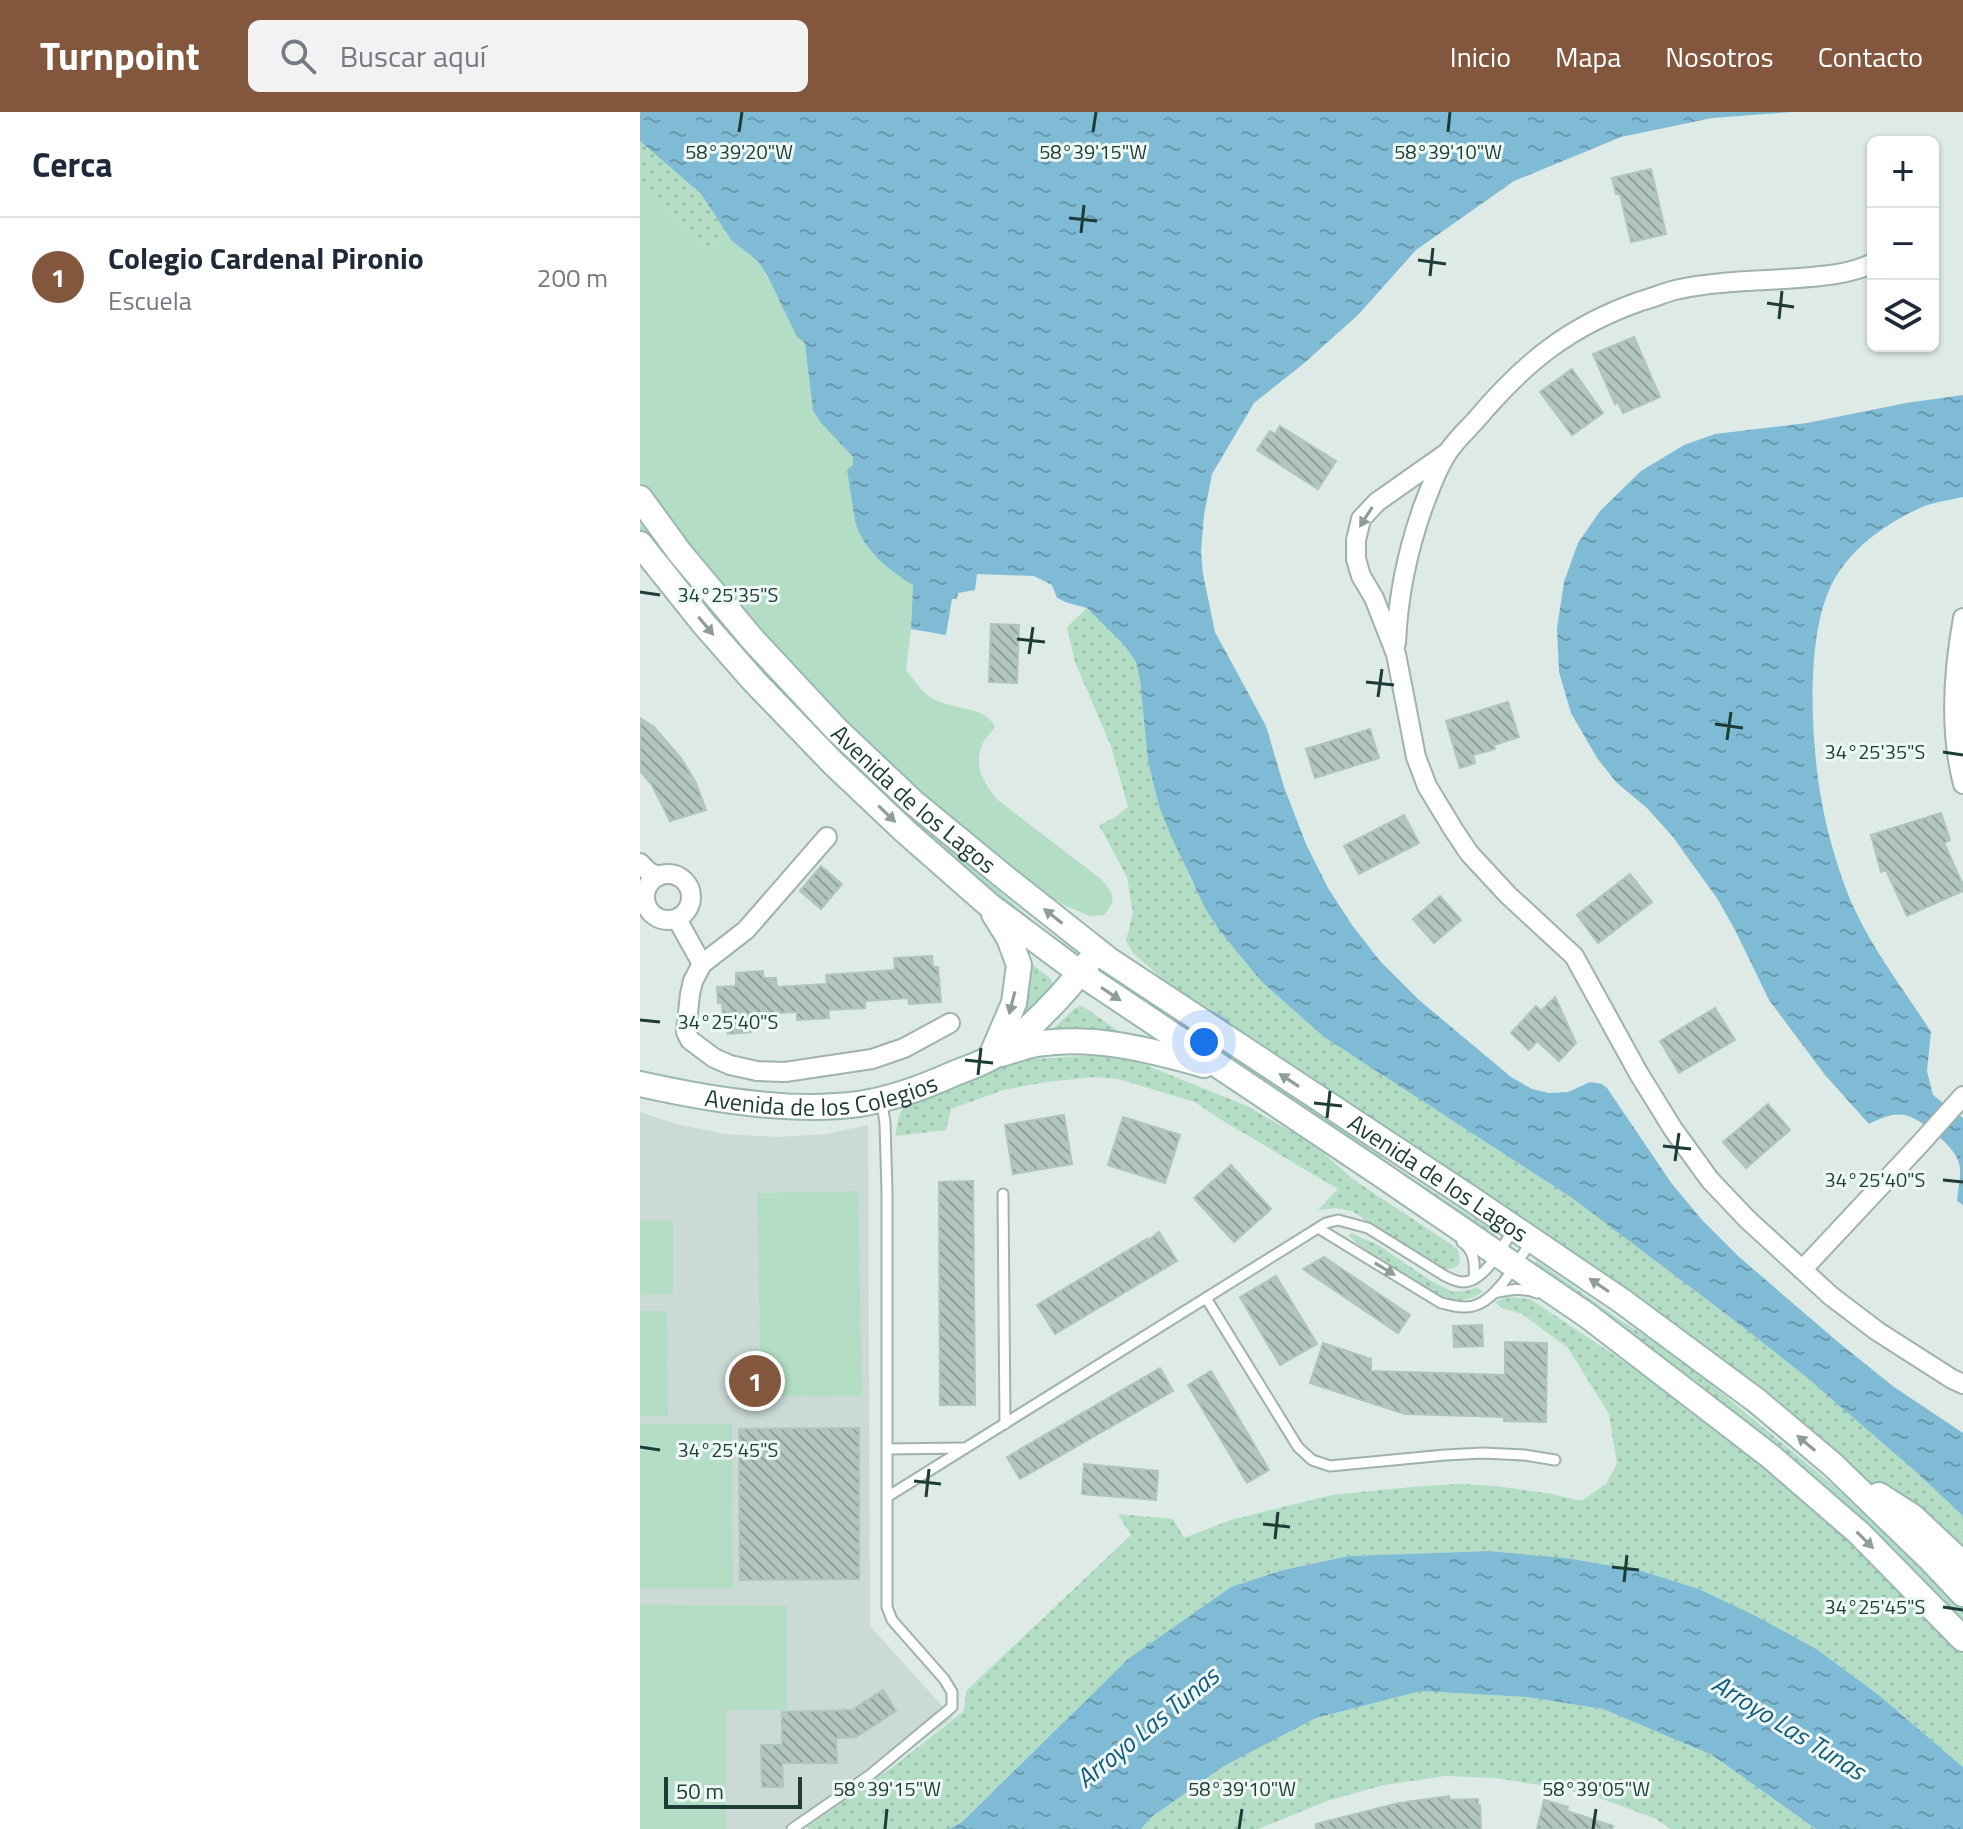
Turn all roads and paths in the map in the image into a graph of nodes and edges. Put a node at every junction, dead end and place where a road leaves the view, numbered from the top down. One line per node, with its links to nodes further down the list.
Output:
1 (1867, 265): 2 (street)
2 (1448, 452): 3 (street); 5 (street)
3 (1399, 486): 5 (street); 8 (street, one-way to 8)
4 (640, 498): 18 (street, Avenida de los Lagos, one-way to 4)
5 (1420, 517): 7 (street)
6 (640, 544): 16 (street, Avenida de los Lagos, one-way to 16)
7 (1400, 597): 8 (street); 10 (street)
8 (1374, 598): 10 (street)
9 (1963, 618): 11 (street)
10 (1396, 654): 34 (street)
11 (1963, 784)
12 (827, 837): 19 (street)
13 (640, 863): 14 (street)
14 (658, 876): 15 (street); 17 (street)
15 (642, 894): 17 (street)
16 (989, 905): 20 (street, Avenida de los Lagos); 22 (street, one-way to 22)
17 (677, 919): 19 (street)
18 (1098, 951): 20 (street, Avenida de los Colegios); 32 (street, Avenida de los Lagos, one-way to 18)
19 (702, 964): 21 (street)
20 (1080, 973): 22 (street, Avenida de los Colegios); 23 (street, Avenida de los Lagos, one-way to 23)
21 (950, 1023)
22 (992, 1057): 23 (street); 26 (street, Avenida de los Colegios)
23 (1225, 1070): 27 (street, Avenida de los Lagos)
24 (640, 1084): 26 (street, Avenida de los Colegios)
25 (1963, 1096): 34 (street)
26 (881, 1099): 42 (lane)
27 (1321, 1133): 28 (lane); 33 (street, Avenida de los Lagos)
28 (1364, 1177)
29 (1003, 1194): 40 (lane)
30 (1429, 1220): 35 (lane)
31 (1318, 1228): 35 (lane); 36 (lane, one-way to 36); 37 (lane)
32 (1523, 1234): 33 (lane); 33 (lane); 44 (street, Avenida de los Lagos, one-way to 32)
33 (1506, 1260): 35 (lane); 36 (lane); 39 (street, Avenida de los Lagos)
34 (1802, 1270): 38 (street)
35 (1474, 1279)
36 (1494, 1293): 39 (lane)
37 (1206, 1298): 40 (lane); 43 (lane)
38 (1963, 1384)
39 (1692, 1395): 48 (street, Avenida de los Lagos, one-way to 48)
40 (1005, 1424): 41 (lane)
41 (966, 1448): 42 (lane); 45 (lane)
42 (887, 1449): 45 (lane)
43 (1555, 1460)
44 (1833, 1465): 46 (street); 47 (street, Avenida de los Lagos)
45 (887, 1497): 49 (lane)
46 (1963, 1564)
47 (1963, 1594)
48 (1963, 1639)
49 (792, 1829)

